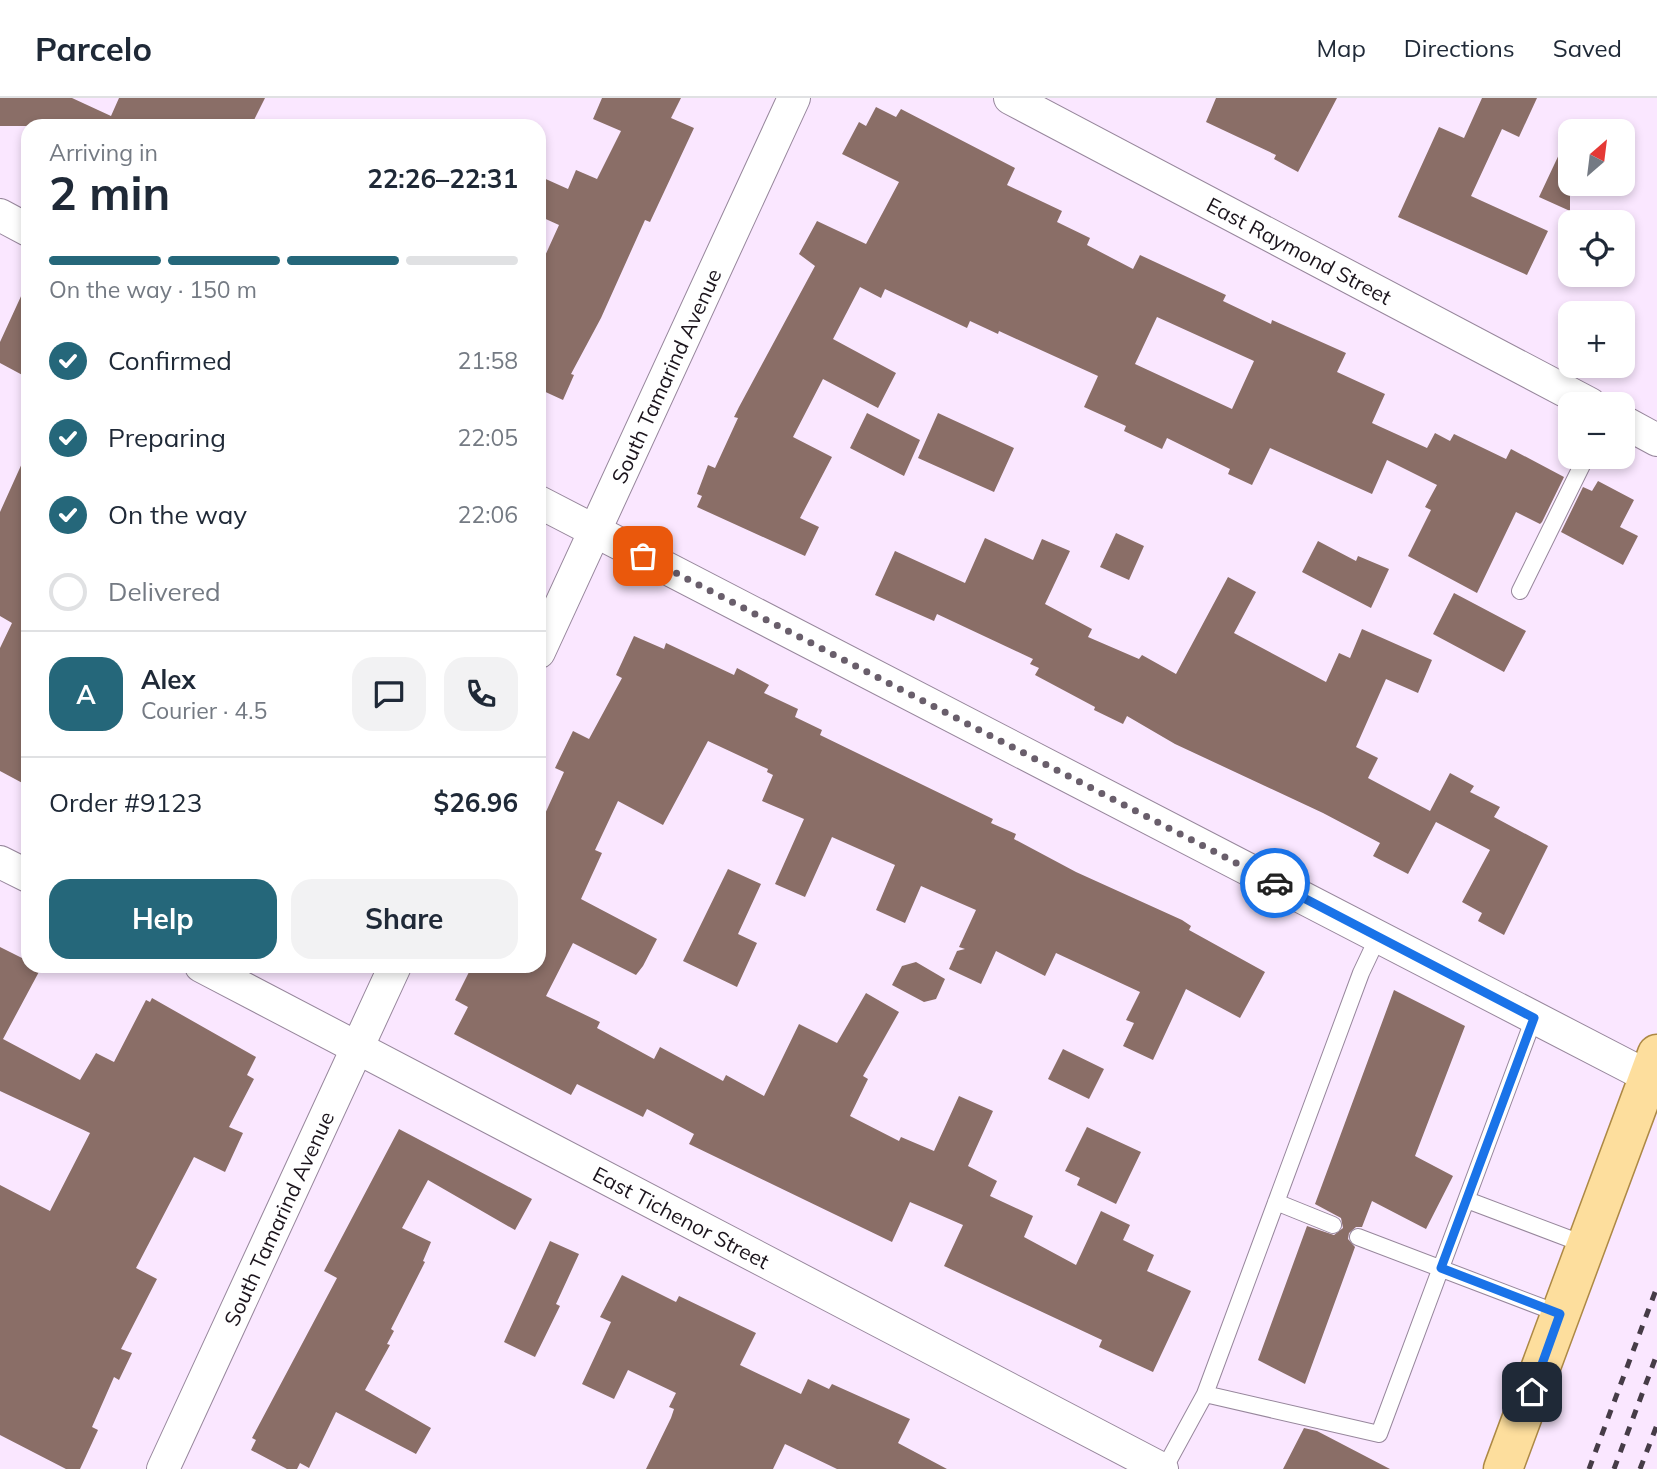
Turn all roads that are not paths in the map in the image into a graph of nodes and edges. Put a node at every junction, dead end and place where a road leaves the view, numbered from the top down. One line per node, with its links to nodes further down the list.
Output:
1 (793, 98): 10 (street, South Tamarind Avenue)
2 (1010, 98): 5 (street, East Raymond Street)
3 (0, 215): 4 (street)
4 (21, 226)
5 (1567, 392)
6 (1635, 428): 7 (street)
7 (1657, 440)
8 (1580, 469): 11 (lane)
9 (546, 506): 10 (street)
10 (594, 531): 12 (street, South Tamarind Avenue); 15 (street)
11 (1520, 591)
12 (546, 637)
13 (0, 862): 14 (street)
14 (21, 872)
15 (1378, 937): 18 (street); 22 (lane)
16 (215, 973): 19 (street, East Tichenor Street)
17 (392, 973): 19 (street, South Tamarind Avenue)
18 (1534, 1018): 20 (street); 21 (lane)
19 (358, 1047): 29 (street, South Tamarind Avenue); 30 (street, East Tichenor Street)
20 (1653, 1065): 25 (main road)
21 (1467, 1200): 25 (lane); 26 (lane)
22 (1276, 1202): 23 (lane); 28 (lane)
23 (1333, 1225)
24 (1359, 1237): 26 (lane)
25 (1586, 1245): 27 (main road)
26 (1441, 1268): 27 (lane); 28 (lane)
27 (1560, 1314): 31 (main road)
28 (1205, 1394): 30 (lane)
29 (163, 1469)
30 (1163, 1469)
31 (1503, 1469)

